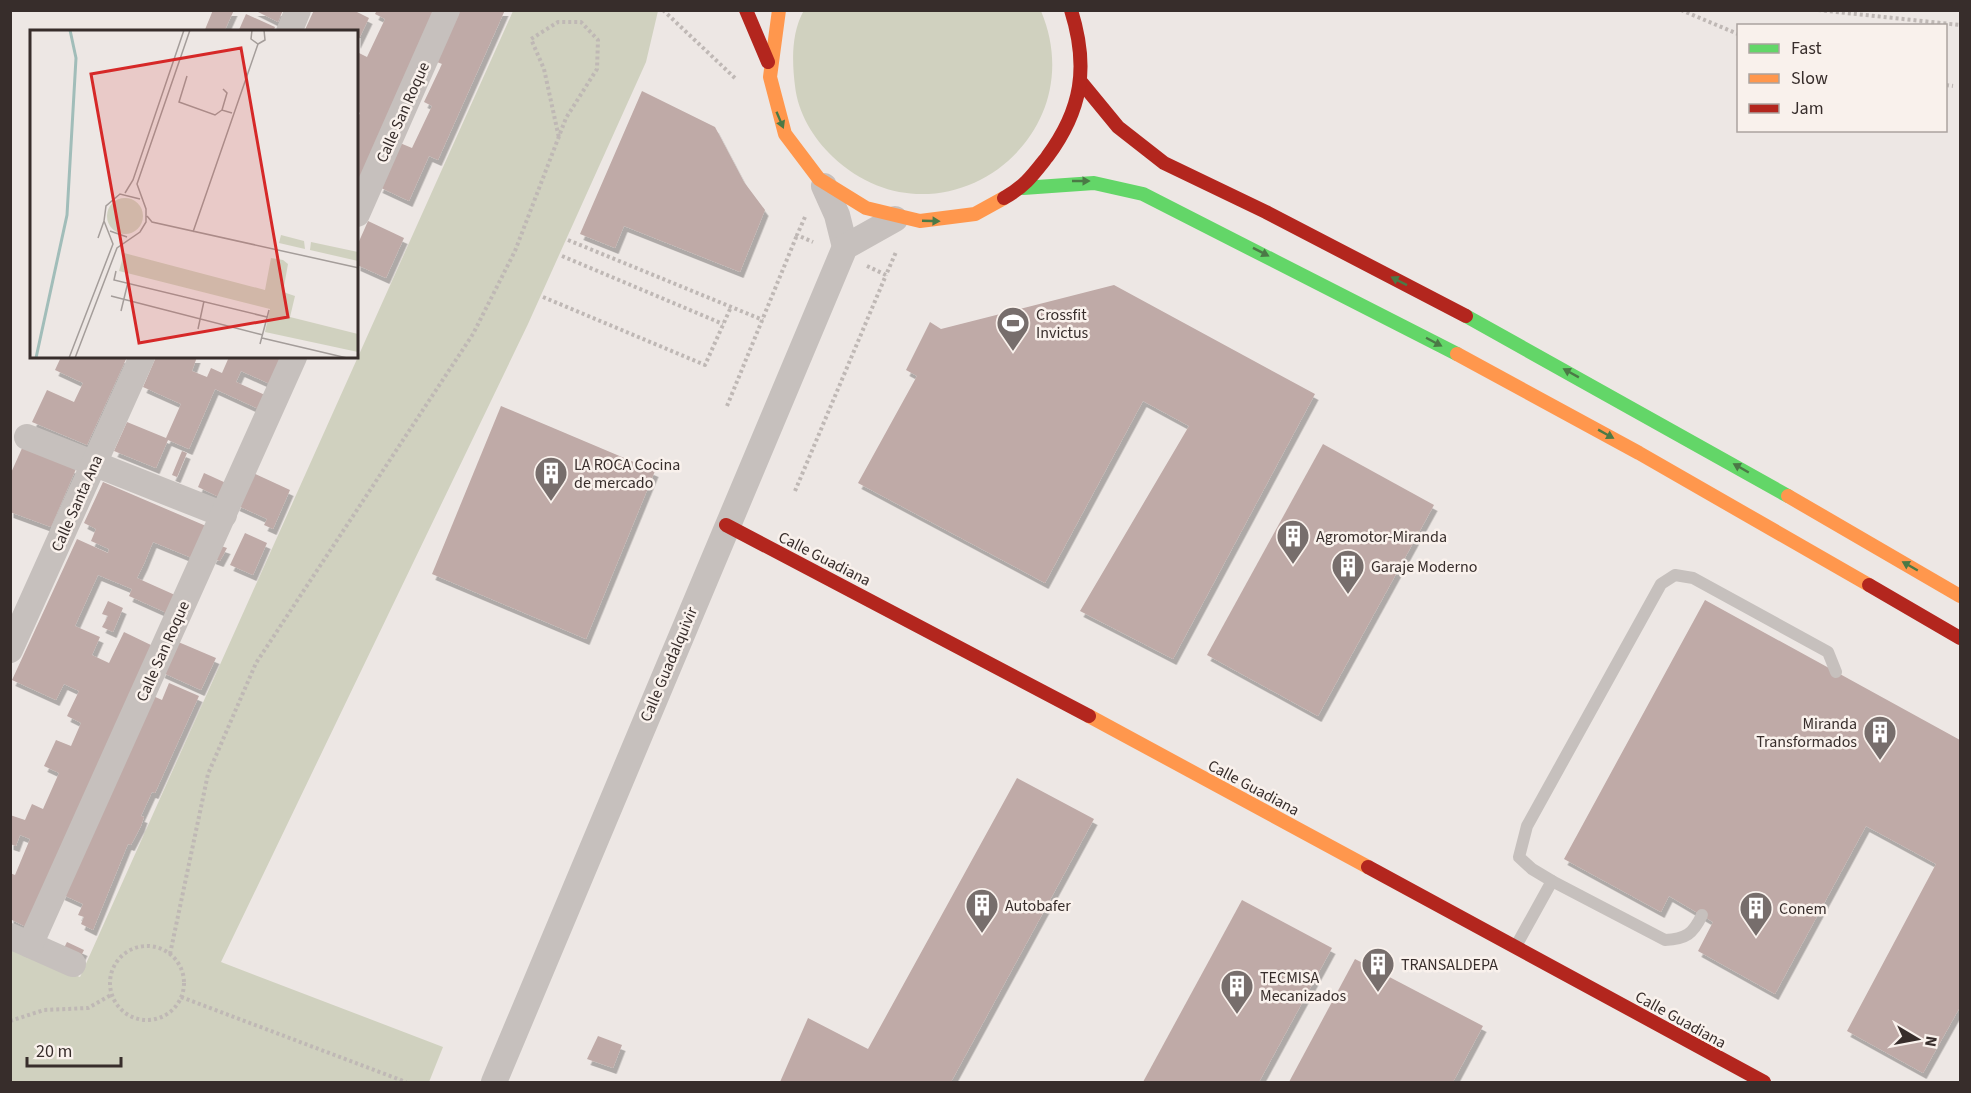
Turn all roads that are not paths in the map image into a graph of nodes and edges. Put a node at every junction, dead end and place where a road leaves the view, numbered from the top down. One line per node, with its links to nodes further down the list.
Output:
1 (298, 10): 6 (street)
2 (447, 10): 11 (street, Calle San Roque)
3 (746, 10): 7 (street)
4 (779, 10): 7 (street)
5 (1071, 10): 8 (street)
6 (290, 30)
7 (769, 63): 9 (street, one-way to 9)
8 (1081, 82): 10 (street); 20 (street, one-way to 8)
9 (824, 186): 12 (street); 13 (street)
10 (1023, 188): 12 (street, one-way to 10); 21 (street, one-way to 21)
11 (358, 212)
12 (894, 219): 13 (street)
13 (845, 247): 19 (street, Calle Guadalquivir)
14 (142, 358): 17 (street, Calle Santa Ana)
15 (294, 358): 18 (street, Calle San Roque)
16 (27, 437): 17 (street)
17 (94, 464): 18 (street); 22 (street, Calle Santa Ana)
18 (224, 515): 26 (street, Calle San Roque)
19 (726, 525): 27 (street, Calle Guadiana); 29 (street, Calle Guadalquivir)
20 (1960, 596)
21 (1960, 638)
22 (10, 650)
23 (1836, 672): 24 (lane)
24 (1552, 881): 25 (lane); 27 (lane)
25 (1702, 915)
26 (20, 940): 28 (street)
27 (1516, 947): 30 (street, Calle Guadiana)
28 (73, 964)
29 (494, 1083)
30 (1764, 1083)

